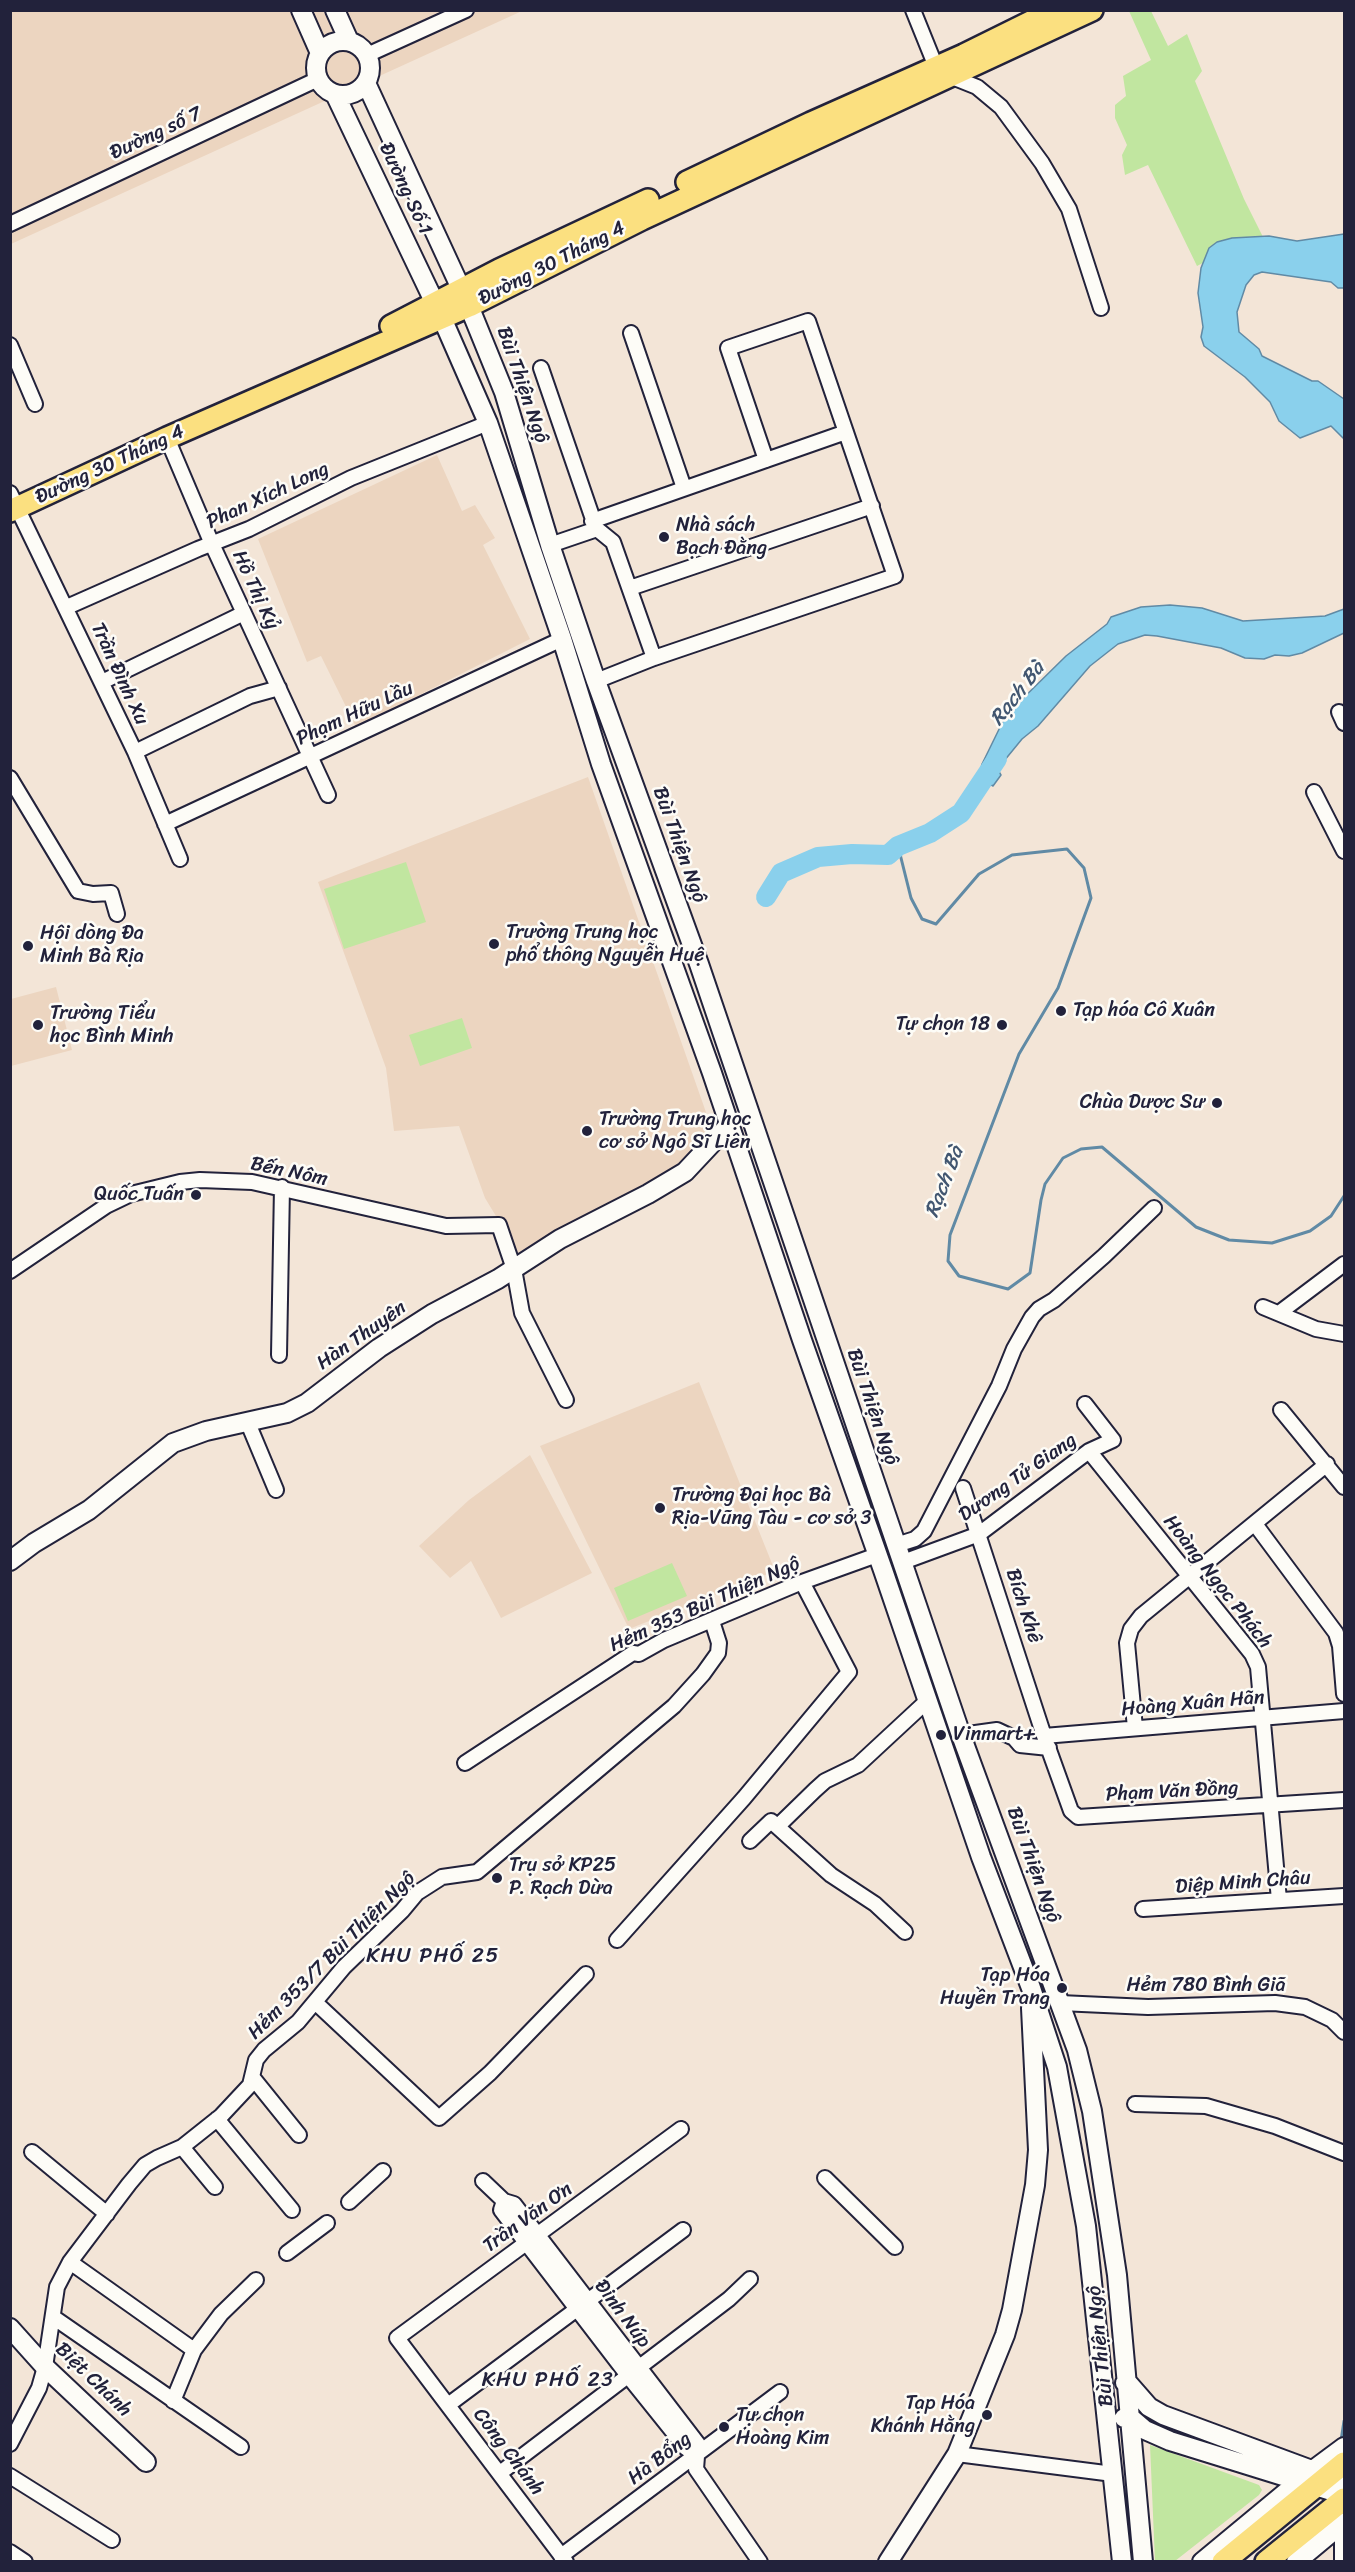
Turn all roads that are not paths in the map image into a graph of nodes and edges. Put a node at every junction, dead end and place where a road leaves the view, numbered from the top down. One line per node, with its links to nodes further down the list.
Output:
1 (301, 10): 8 (main road)
2 (334, 10): 7 (main road)
3 (466, 10): 9 (street)
4 (913, 10): 10 (street)
5 (1054, 10): 10 (main road, Đường 30 Tháng 4)
6 (1087, 11): 10 (main road, Đường 30 Tháng 4)
7 (349, 41): 8 (main road); 9 (main road)
8 (320, 53): 11 (main road)
9 (367, 55): 12 (main road)
10 (953, 70): 15 (main road, Đường 30 Tháng 4); 16 (street)
11 (318, 79): 13 (main road); 14 (street, Đường số 7)
12 (366, 83): 13 (main road); 15 (main road, Đường Số 1)
13 (335, 94): 17 (main road, Đường Số 1)
14 (10, 224)
15 (465, 298): 17 (main road, Đường 30 Tháng 4); 31 (main road, Bùi Thiện Ngộ)
16 (1101, 308)
17 (439, 310): 22 (main road, Bùi Thiện Ngộ); 24 (main road, Đường 30 Tháng 4); 27 (main road, Đường 30 Tháng 4)
18 (631, 333): 26 (street)
19 (10, 345): 21 (street)
20 (540, 368): 29 (street)
21 (35, 404)
22 (488, 423): 30 (street, Phan Xích Long); 32 (main road, Bùi Thiện Ngộ)
23 (846, 432): 25 (street); 25 (street); 28 (street)
24 (168, 438): 27 (main road, Đường 30 Tháng 4); 30 (street, Hồ Thị Kỷ)
25 (766, 460): 26 (street)
26 (684, 488): 29 (street)
27 (13, 502): 34 (street, Trần Đình Xu)
28 (872, 506): 33 (street); 37 (street)
29 (594, 525): 31 (street); 33 (street)
30 (213, 544): 34 (street, Phan Xích Long); 35 (street, Hồ Thị Kỷ)
31 (550, 545): 32 (main road); 38 (main road, Bùi Thiện Ngộ)
32 (530, 552): 36 (main road, Bùi Thiện Ngộ)
33 (630, 588): 37 (street)
34 (67, 607): 39 (street, Trần Đình Xu)
35 (243, 613): 39 (street); 40 (street, Hồ Thị Kỷ)
36 (562, 639): 42 (street, Phạm Hữu Lầu); 50 (main road, Bùi Thiện Ngộ)
37 (654, 658): 38 (street)
38 (596, 681): 49 (main road, Bùi Thiện Ngộ)
39 (102, 682): 41 (street, Trần Đình Xu)
40 (279, 688): 41 (street); 42 (street, Hồ Thị Kỷ)
41 (135, 752): 46 (street, Trần Đình Xu)
42 (311, 757): 45 (street, Hồ Thị Kỷ); 46 (street, Phạm Hữu Lầu)
43 (10, 778): 51 (street)
44 (1314, 792): 47 (street)
45 (328, 795)
46 (165, 824): 48 (street, Trần Đình Xu)
47 (1344, 848)
48 (180, 859)
49 (670, 887): 50 (main road); 53 (main road, Bùi Thiện Ngộ)
50 (648, 896): 52 (main road, Bùi Thiện Ngộ)
51 (117, 914)
52 (730, 1124): 54 (main road, Bùi Thiện Ngộ); 58 (main road, Hàn Thuyên)
53 (767, 1169): 54 (main road); 75 (main road, Bùi Thiện Ngộ)
54 (747, 1176): 77 (main road, Bùi Thiện Ngộ)
55 (282, 1187): 58 (street, Bến Nôm); 59 (street, Bến Nôm); 63 (street)
56 (1154, 1208): 75 (street)
57 (1344, 1264): 61 (street)
58 (514, 1269): 64 (street); 67 (main road, Hàn Thuyên)
59 (10, 1271)
60 (1263, 1307): 61 (street)
61 (1279, 1312): 62 (street)
62 (1344, 1334)
63 (279, 1356)
64 (566, 1400)
65 (1085, 1404): 68 (street, Dương Tử Giang)
66 (1281, 1410): 69 (street)
67 (248, 1423): 72 (street); 76 (main road, Hàn Thuyên)
68 (1089, 1451): 74 (street, Dương Tử Giang); 78 (street, Hoàng Ngọc Phách)
69 (1327, 1464): 70 (street); 73 (street)
70 (1344, 1487)
71 (963, 1488): 74 (street, Bích Khê)
72 (276, 1490)
73 (1255, 1524): 78 (street); 81 (street)
74 (979, 1534): 75 (street, Dương Tử Giang); 87 (street, Bích Khê)
75 (899, 1554): 77 (main road); 86 (main road, Bùi Thiện Ngộ)
76 (10, 1561)
77 (880, 1562): 79 (street, Hẻm 353 Bùi Thiện Ngộ); 82 (main road, Bùi Thiện Ngộ)
78 (1191, 1577): 84 (street, Hoàng Ngọc Phách); 85 (street)
79 (802, 1582): 80 (street, Hẻm 353 Bùi Thiện Ngộ); 97 (street)
80 (712, 1621): 88 (street, Hẻm 353 Bùi Thiện Ngộ); 100 (street, Hẻm 353/7 Bùi Thiện Ngộ)
81 (1344, 1694)
82 (927, 1701): 91 (street); 99 (main road, Bùi Thiện Ngộ)
83 (1344, 1711): 84 (street, Hoàng Xuân Hãn)
84 (1264, 1718): 85 (street, Hoàng Xuân Hãn); 90 (street, Hoàng Ngọc Phách)
85 (1135, 1728): 87 (street, Hoàng Xuân Hãn)
86 (961, 1735): 87 (street); 101 (main road, Bùi Thiện Ngộ)
87 (1047, 1742): 90 (street, Phạm Văn Đồng)
88 (465, 1763)
89 (1344, 1800): 90 (street, Phạm Văn Đồng)
90 (1272, 1806): 94 (street, Hoàng Ngọc Phách)
91 (778, 1826): 92 (street); 96 (street)
92 (750, 1841)
93 (1344, 1896): 94 (street, Diệp Minh Châu)
94 (1279, 1900): 95 (street, Diệp Minh Châu)
95 (1143, 1909)
96 (905, 1932)
97 (617, 1940)
98 (586, 1974): 100 (street)
99 (1031, 1988): 134 (main road, Bùi Thiện Ngộ); 143 (main road, Bùi Thiện Ngộ)
100 (315, 2002): 103 (street, Hẻm 353/7 Bùi Thiện Ngộ)
101 (1060, 2003): 102 (street, Hẻm 780 Bình Giã); 133 (main road, Bùi Thiện Ngộ)
102 (1344, 2032)
103 (253, 2078): 105 (street, Hẻm 353/7 Bùi Thiện Ngộ); 107 (street)
104 (1135, 2104): 110 (street)
105 (218, 2119): 108 (street, Hẻm 353/7 Bùi Thiện Ngộ); 116 (street)
106 (681, 2129): 120 (street, Trần Văn Ơn)
107 (299, 2134)
108 (182, 2147): 114 (street); 117 (street, Hẻm 353/7 Bùi Thiện Ngộ)
109 (32, 2152): 117 (street)
110 (1344, 2153)
111 (383, 2171): 115 (street)
112 (825, 2178): 121 (street)
113 (483, 2181): 120 (street, Đinh Núp)
114 (215, 2187)
115 (349, 2202)
116 (292, 2211)
117 (107, 2214): 123 (street, Hẻm 353/7 Bùi Thiện Ngộ)
118 (327, 2223): 122 (street)
119 (683, 2230): 126 (street)
120 (532, 2239): 126 (street, Đinh Núp); 129 (street, Trần Văn Ơn)
121 (895, 2247)
122 (287, 2253)
123 (70, 2262): 127 (street, Hẻm 353/7 Bùi Thiện Ngộ); 130 (street)
124 (750, 2279): 132 (street)
125 (256, 2280): 130 (street)
126 (583, 2305): 132 (street, Đinh Núp); 137 (street)
127 (52, 2317): 131 (street, Hẻm 353/7 Bùi Thiện Ngộ); 136 (street)
128 (10, 2328): 131 (main road, Biệt Chánh)
129 (398, 2338): 137 (street, Công Chánh)
130 (194, 2350): 136 (street)
131 (45, 2367): 140 (street, Hẻm 353/7 Bùi Thiện Ngộ); 145 (main road, Biệt Chánh)
132 (634, 2372): 144 (street, Đinh Núp); 146 (street)
133 (1128, 2383): 134 (main road); 138 (main road, Bùi Thiện Ngộ); 149 (main road)
134 (1104, 2385): 139 (main road, Bùi Thiện Ngộ)
135 (780, 2392): 144 (street, Hà Bổng)
136 (173, 2401): 141 (street)
137 (448, 2405): 146 (street, Công Chánh)
138 (1131, 2418): 139 (main road); 149 (main road); 159 (main road, Bùi Thiện Ngộ)
139 (1107, 2420): 147 (main road, Bùi Thiện Ngộ)
140 (10, 2444)
141 (241, 2447)
142 (1344, 2447): 149 (main road)
143 (957, 2454): 147 (street); 157 (main road, Bùi Thiện Ngộ)
144 (697, 2456): 154 (street, Hà Bổng); 156 (street, Đinh Núp)
145 (146, 2462)
146 (500, 2473): 154 (street, Công Chánh)
147 (1113, 2474): 158 (main road, Bùi Thiện Ngộ)
148 (10, 2476): 152 (street)
149 (1324, 2476): 150 (main road); 160 (main road); 161 (main road)
150 (1344, 2497): 162 (main road)
151 (1342, 2524): 163 (main road); 164 (street)
152 (112, 2540)
153 (10, 2552): 155 (street)
154 (564, 2559)
155 (25, 2562)
156 (759, 2562)
157 (888, 2562)
158 (1122, 2562)
159 (1143, 2562)
160 (1202, 2562)
161 (1223, 2562)
162 (1266, 2562)
163 (1296, 2562)
164 (1342, 2562)

